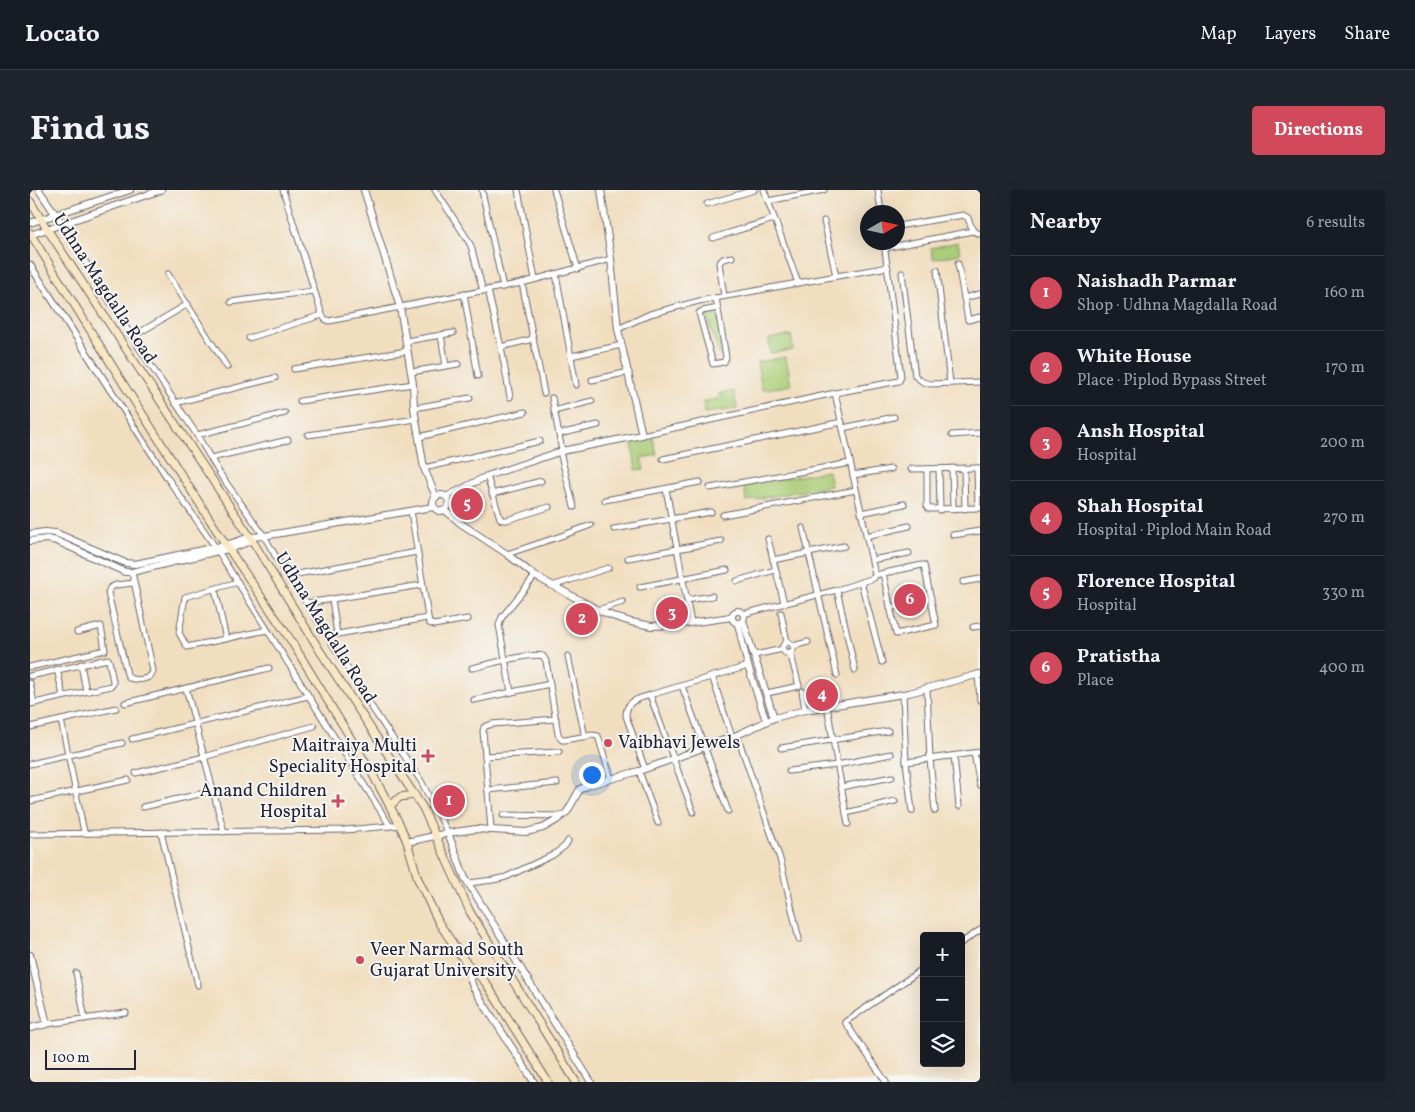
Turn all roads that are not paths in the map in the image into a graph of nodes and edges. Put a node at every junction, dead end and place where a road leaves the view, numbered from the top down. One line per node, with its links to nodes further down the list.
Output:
1 (39, 190): 21 (street)
2 (130, 190): 21 (street)
3 (162, 190): 26 (street)
4 (283, 190): 51 (street)
5 (364, 190): 59 (street)
6 (435, 190): 50 (street)
7 (518, 190): 46 (street)
8 (554, 190): 40 (street)
9 (601, 190): 36 (street)
10 (754, 190): 19 (street)
11 (764, 190): 18 (street)
12 (783, 190): 16 (street)
13 (824, 190): 16 (street)
14 (878, 190): 20 (street)
15 (482, 191): 49 (street)
16 (785, 198): 18 (street)
17 (30, 201): 22 (main road, Udhna Magdalla Road)
18 (768, 201): 23 (street)
19 (707, 204)
20 (879, 205)
21 (55, 214): 22 (street); 26 (street)
22 (40, 219): 25 (street); 28 (main road, Udhna Magdalla Road)
23 (774, 219): 32 (street); 48 (street)
24 (824, 221): 45 (street)
25 (30, 223)
26 (62, 224): 28 (street); 66 (street)
27 (905, 225): 29 (street)
28 (47, 229): 30 (street); 159 (main road, Udhna Magdalla Road)
29 (974, 231): 31 (street); 33 (street)
30 (30, 234): 164 (main road, Udhna Magdalla Road)
31 (980, 234)
32 (713, 238)
33 (905, 242)
34 (886, 250): 39 (street)
35 (732, 257): 54 (street)
36 (611, 259): 40 (street); 63 (street)
37 (958, 264): 56 (street)
38 (30, 265): 89 (street)
39 (888, 267): 45 (street); 88 (street)
40 (578, 269): 44 (street)
41 (937, 270): 84 (street)
42 (902, 273): 84 (street)
43 (168, 274): 58 (street)
44 (556, 274): 46 (street); 73 (street)
45 (836, 276): 48 (street)
46 (535, 279): 47 (street)
47 (522, 283): 49 (street); 68 (street)
48 (798, 283): 54 (street)
49 (503, 287): 50 (street)
50 (486, 290): 52 (street); 71 (street)
51 (314, 291): 57 (street); 61 (street)
52 (464, 294): 59 (street); 80 (street)
53 (980, 294): 56 (street)
54 (724, 296): 55 (street)
55 (716, 298): 60 (street); 63 (street)
56 (964, 298): 62 (street)
57 (231, 302)
58 (188, 304): 66 (street); 76 (street)
59 (400, 306): 61 (street); 69 (street)
60 (718, 308): 60 (street)
61 (322, 315): 67 (street)
62 (980, 317)
63 (618, 328): 70 (street)
64 (453, 333): 65 (street)
65 (441, 335): 69 (street); 75 (street)
66 (132, 337): 95 (street)
67 (249, 338)
68 (533, 339): 71 (street); 87 (street)
69 (406, 342): 72 (street)
70 (622, 346): 73 (street); 79 (street)
71 (501, 347): 90 (street)
72 (407, 351): 77 (street); 78 (street)
73 (571, 356): 86 (street)
74 (458, 364): 75 (street)
75 (446, 366): 78 (street)
76 (227, 367)
77 (294, 369)
78 (411, 372): 85 (street)
79 (629, 372): 82 (street); 109 (street)
80 (478, 376)
81 (275, 378): 95 (street)
82 (592, 380)
83 (980, 382): 84 (street)
84 (950, 383)
85 (413, 384): 93 (street); 96 (street)
86 (576, 385)
87 (544, 393)
88 (835, 393): 103 (street); 109 (street)
89 (113, 394): 165 (street)
90 (510, 397)
91 (470, 398): 96 (street)
92 (552, 398): 97 (street)
93 (300, 401)
94 (592, 401): 97 (street)
95 (175, 403): 105 (street)
96 (414, 408): 101 (street)
97 (554, 411): 106 (street)
98 (525, 412): 110 (street)
99 (285, 413): 105 (street)
100 (894, 417): 103 (street)
101 (416, 419): 108 (street); 110 (street)
102 (598, 425): 106 (street)
103 (842, 425): 115 (street); 116 (street)
104 (980, 433): 107 (street)
105 (197, 434): 114 (street)
106 (559, 434): 113 (street)
107 (952, 434)
108 (308, 435)
109 (642, 436): 113 (street)
110 (419, 438): 117 (street)
111 (288, 440): 114 (street)
112 (540, 441): 117 (street)
113 (561, 452): 126 (street); 139 (street)
114 (211, 458): 156 (street)
115 (663, 459)
116 (850, 463): 125 (street); 129 (street)
117 (424, 468): 133 (street)
118 (952, 468): 119 (street); 124 (street); 142 (street)
119 (964, 468): 120 (street); 140 (street)
120 (978, 468): 141 (street)
121 (891, 469): 125 (street)
122 (911, 469): 123 (street)
123 (927, 469): 124 (street); 145 (street)
124 (939, 469): 145 (street)
125 (853, 475): 131 (street)
126 (487, 476): 132 (street); 134 (street)
127 (541, 480): 132 (street)
128 (700, 482): 130 (street)
129 (710, 488)
130 (666, 489): 135 (street); 149 (street)
131 (856, 490): 147 (street); 148 (street)
132 (492, 494): 138 (street)
133 (436, 497): 134 (street); 137 (street)
134 (446, 497): 144 (street)
135 (605, 500)
136 (904, 504): 147 (street)
137 (434, 507): 143 (street); 144 (street)
138 (549, 507)
139 (574, 507)
140 (965, 508): 141 (street); 142 (street)
141 (979, 508)
142 (953, 509): 145 (street)
143 (411, 510): 156 (street); 167 (street)
144 (445, 510): 170 (street)
145 (940, 510)
146 (711, 512): 149 (street)
147 (862, 513): 157 (street)
148 (723, 515)
149 (672, 519): 153 (street); 166 (street)
150 (591, 525): 170 (street)
151 (909, 526): 157 (street)
152 (803, 528): 168 (street)
153 (614, 530)
154 (980, 531): 158 (street)
155 (30, 534): 165 (street)
156 (264, 536): 159 (street); 180 (street)
157 (866, 536): 173 (street)
158 (954, 536)
159 (251, 538): 164 (street); 296 (main road, Udhna Magdalla Road)
160 (768, 539): 172 (street)
161 (30, 541): 177 (street)
162 (721, 541): 166 (street)
163 (844, 546): 168 (street)
164 (228, 547): 165 (street); 299 (main road, Udhna Magdalla Road)
165 (216, 549): 177 (street); 185 (street)
166 (678, 549): 171 (street); 182 (street)
167 (417, 552): 180 (street); 189 (street)
168 (808, 553): 172 (street); 194 (street)
169 (909, 553): 173 (street)
170 (507, 554): 181 (street)
171 (628, 558)
172 (773, 560): 176 (street)
173 (872, 560): 179 (street)
174 (608, 568): 190 (street)
175 (727, 570): 182 (street)
176 (776, 570): 184 (street); 201 (street)
177 (132, 572): 188 (street)
178 (883, 573): 179 (street); 196 (street); 202 (street)
179 (875, 575): 186 (street)
180 (287, 576): 200 (street)
181 (535, 576): 190 (street); 224 (street)
182 (683, 578): 191 (street); 198 (street)
183 (980, 579): 187 (street)
184 (737, 581)
185 (238, 582): 192 (street); 212 (street)
186 (861, 582): 193 (street); 225 (street)
187 (963, 582)
188 (134, 583): 188 (street)
189 (422, 586): 197 (street); 206 (street)
190 (552, 586): 203 (street)
191 (640, 587)
192 (215, 589): 216 (street); 216 (street)
193 (838, 590): 194 (street); 232 (street)
194 (818, 594): 201 (street); 233 (street)
195 (712, 596): 198 (street)
196 (931, 598): 202 (street); 202 (street)
197 (332, 599): 200 (street); 214 (street)
198 (687, 600): 209 (street)
199 (623, 602): 203 (street)
200 (307, 603): 215 (street)
201 (784, 603): 208 (street)
202 (890, 608)
203 (598, 610): 209 (street)
204 (781, 612): 217 (street)
205 (731, 617): 208 (street); 208 (street); 209 (street)
206 (427, 618): 207 (street); 214 (street)
207 (468, 618)
208 (742, 619): 222 (street); 227 (street)
209 (691, 623)
210 (980, 626): 211 (street)
211 (973, 627)
212 (267, 630): 216 (street); 249 (street)
213 (77, 632): 228 (street)
214 (337, 634): 215 (street)
215 (327, 636): 317 (street)
216 (226, 639)
217 (787, 642): 219 (street); 220 (street)
218 (808, 642): 219 (street)
219 (793, 646): 221 (street)
220 (783, 649): 221 (street); 222 (street)
221 (790, 652): 245 (street)
222 (755, 655): 245 (street)
223 (568, 656): 265 (street)
224 (505, 660): 230 (street); 238 (street); 243 (street)
225 (882, 662)
226 (81, 664): 231 (street); 242 (street); 242 (street)
227 (748, 666): 236 (street); 260 (street)
228 (30, 667)
229 (269, 668): 240 (street)
230 (472, 668)
231 (58, 669): 235 (street); 248 (street)
232 (855, 670)
233 (837, 674)
234 (979, 674): 241 (street); 251 (street)
235 (30, 676)
236 (712, 676): 239 (street); 266 (street)
237 (30, 683): 252 (street)
238 (550, 684): 243 (street); 258 (street)
239 (682, 686): 247 (street); 270 (street)
240 (186, 688): 253 (street); 261 (street)
241 (927, 688): 246 (street); 280 (street)
242 (86, 691): 248 (street)
243 (511, 692): 250 (street)
244 (802, 692): 256 (street)
245 (767, 693): 257 (street)
246 (902, 694): 254 (street); 281 (street)
247 (650, 695): 279 (street); 284 (street)
248 (63, 696): 252 (street)
249 (308, 696): 261 (street); 311 (street)
250 (474, 700)
251 (980, 700)
252 (32, 703)
253 (125, 703)
254 (826, 706): 256 (street); 268 (street)
255 (116, 708): 259 (street)
256 (805, 710): 257 (street)
257 (774, 718): 260 (street)
258 (556, 719): 265 (street); 276 (street)
259 (61, 720): 263 (street); 275 (street)
260 (766, 721): 266 (street)
261 (195, 724): 267 (street); 278 (street)
262 (314, 726): 278 (street)
263 (30, 727)
264 (888, 731): 268 (street)
265 (585, 736): 288 (street)
266 (734, 736): 270 (street); 324 (street)
267 (132, 739)
268 (832, 739): 271 (street); 283 (street)
269 (122, 743): 275 (street)
270 (704, 747): 279 (street); 302 (street)
271 (781, 748)
272 (559, 752): 276 (street)
273 (977, 753): 277 (street); 291 (street)
274 (891, 754): 283 (street)
275 (68, 755): 282 (street); 294 (street)
276 (485, 756): 293 (street)
277 (954, 756): 280 (street); 300 (street)
278 (204, 757): 286 (street); 295 (street)
279 (673, 759): 284 (street); 305 (street)
280 (930, 759): 281 (street); 304 (street)
281 (906, 762): 303 (street)
282 (30, 764)
283 (837, 765): 285 (street); 292 (street)
284 (642, 770): 288 (street); 309 (street)
285 (789, 771)
286 (136, 774)
287 (892, 777): 292 (street)
288 (611, 779): 308 (street)
289 (128, 780): 294 (street)
290 (557, 783): 293 (street)
291 (980, 785)
292 (841, 787): 306 (street)
293 (488, 790): 313 (street)
294 (76, 791): 297 (street); 314 (street)
295 (213, 791): 301 (street); 316 (street)
296 (415, 795): 299 (main road); 319 (main road, Udhna Magdalla Road)
297 (30, 801)
298 (895, 801): 306 (street)
299 (390, 806): 312 (main road, Udhna Magdalla Road)
300 (959, 806)
301 (143, 807)
302 (728, 811)
303 (912, 811)
304 (935, 811)
305 (693, 812)
306 (846, 813): 310 (street)
307 (503, 815): 308 (street)
308 (563, 816): 313 (street)
309 (658, 823)
310 (848, 824)
311 (390, 826): 312 (street); 316 (street)
312 (400, 826): 321 (main road, Udhna Magdalla Road)
313 (491, 829): 317 (street)
314 (84, 832): 315 (street); 318 (street)
315 (161, 832): 316 (street); 330 (street)
316 (224, 832)
317 (448, 833): 319 (street); 322 (street)
318 (30, 834)
319 (436, 836): 321 (street); 337 (main road, Udhna Magdalla Road)
320 (568, 841): 322 (street)
321 (407, 842): 327 (main road, Udhna Magdalla Road)
322 (468, 883): 338 (street)
323 (980, 930): 325 (street)
324 (799, 939)
325 (965, 940)
326 (30, 955): 333 (street)
327 (464, 960): 335 (street); 336 (main road, Udhna Magdalla Road)
328 (920, 971): 339 (street)
329 (76, 973): 332 (street)
330 (198, 986)
331 (126, 1013): 332 (street)
332 (85, 1019): 333 (street)
333 (47, 1024): 334 (street)
334 (30, 1028)
335 (534, 1082)
336 (548, 1082)
337 (576, 1082)
338 (591, 1082)
339 (886, 1082)

